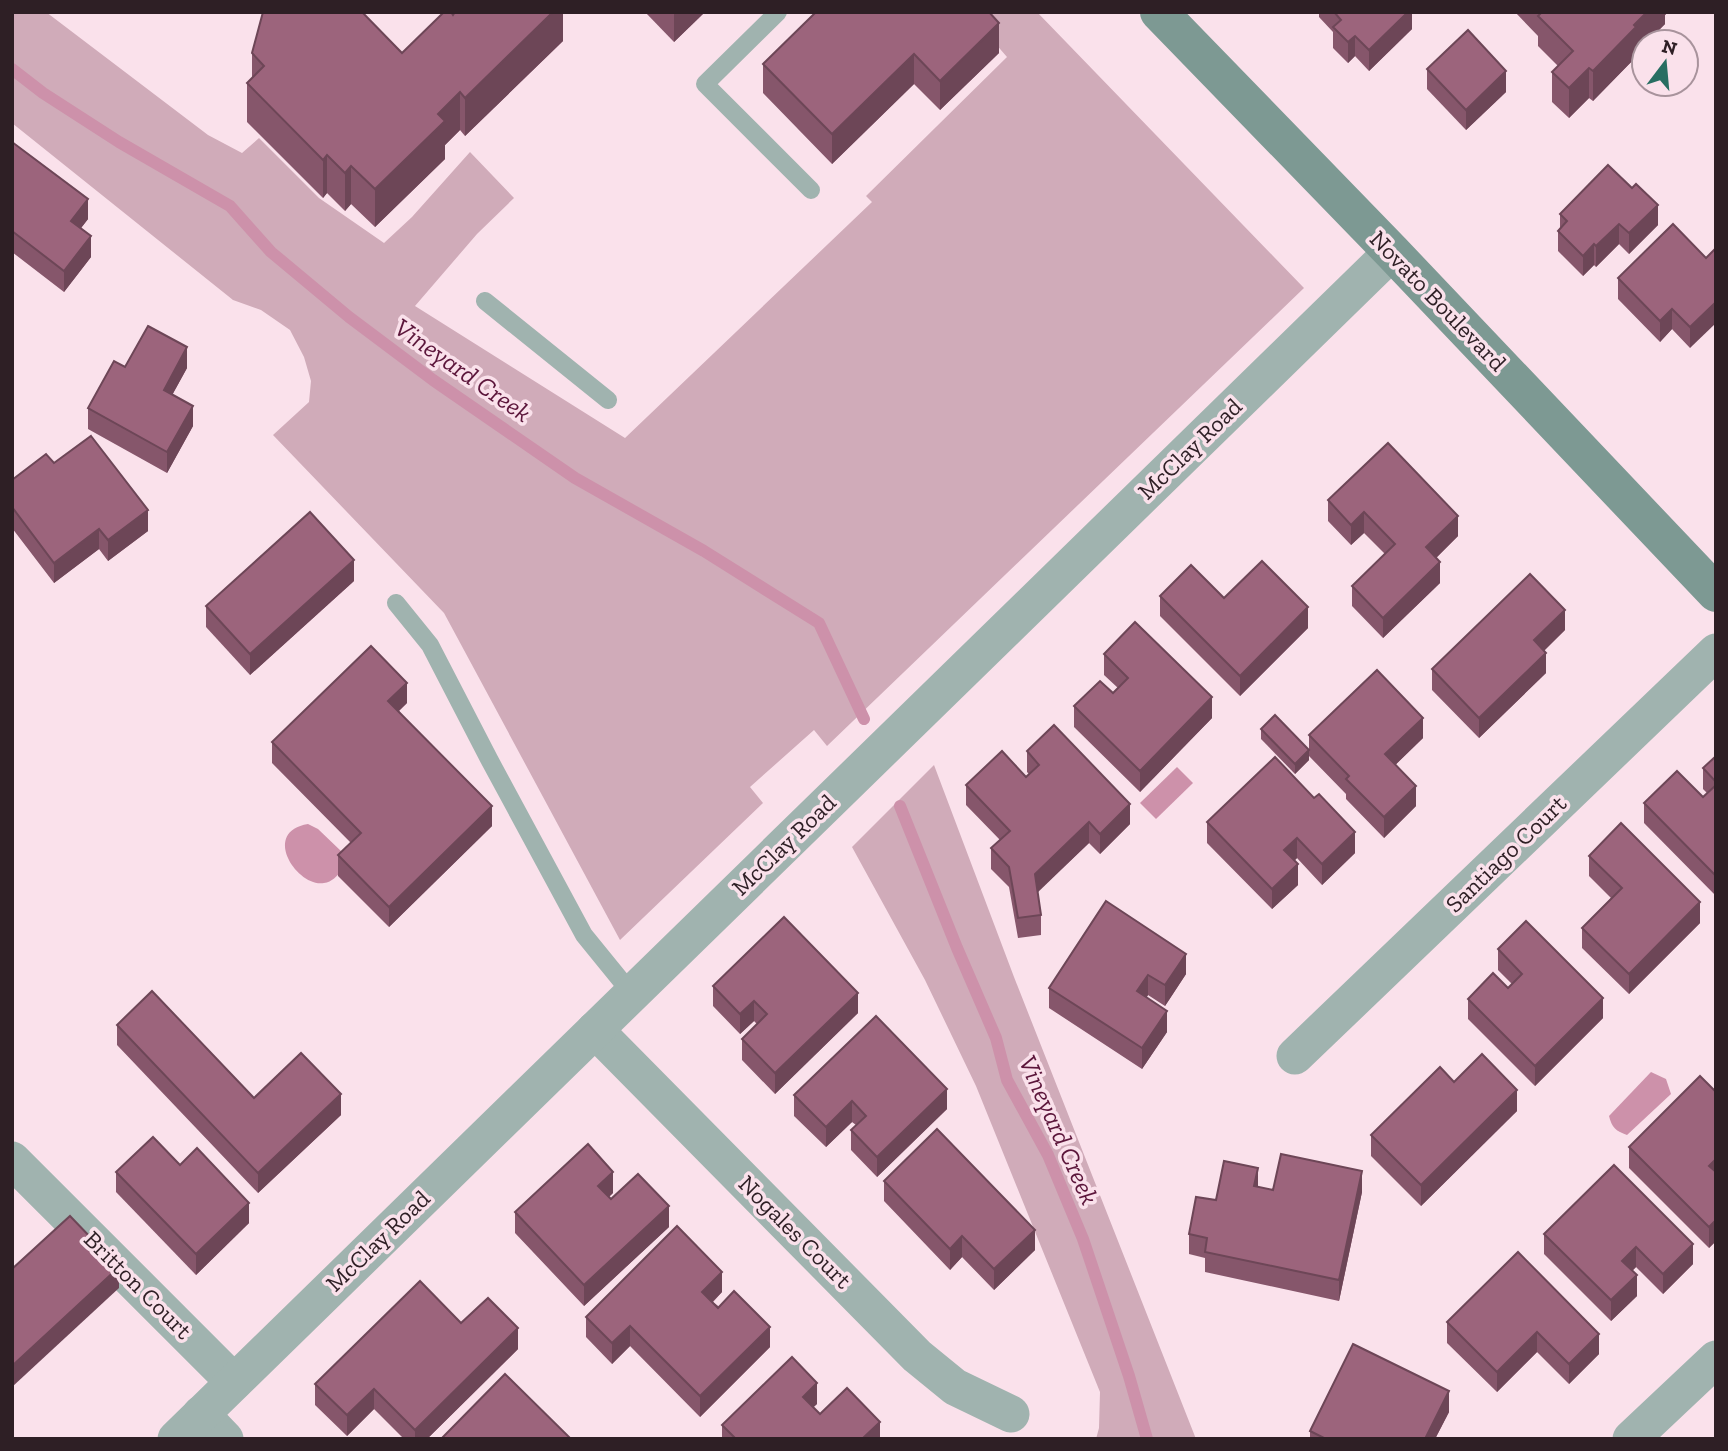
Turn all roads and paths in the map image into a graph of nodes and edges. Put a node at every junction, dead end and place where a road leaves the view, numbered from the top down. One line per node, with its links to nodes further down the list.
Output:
1 (778, 12): 3 (lane)
2 (1158, 12): 4 (main road, Novato Boulevard)
3 (811, 190)
4 (1392, 252): 7 (main road, Novato Boulevard); 10 (street, McClay Road)
5 (485, 301): 6 (lane)
6 (608, 400)
7 (1716, 593)
8 (396, 603): 10 (lane)
9 (1716, 652): 12 (street, Santiago Court)
10 (632, 994): 11 (street, McClay Road)
11 (595, 1030): 15 (street, McClay Road); 16 (street, Nogales Court)
12 (1295, 1056)
13 (12, 1160): 15 (street, Britton Court)
14 (1716, 1359): 18 (street)
15 (234, 1382): 17 (street, McClay Road)
16 (1011, 1413)
17 (201, 1431)
18 (1631, 1439)

